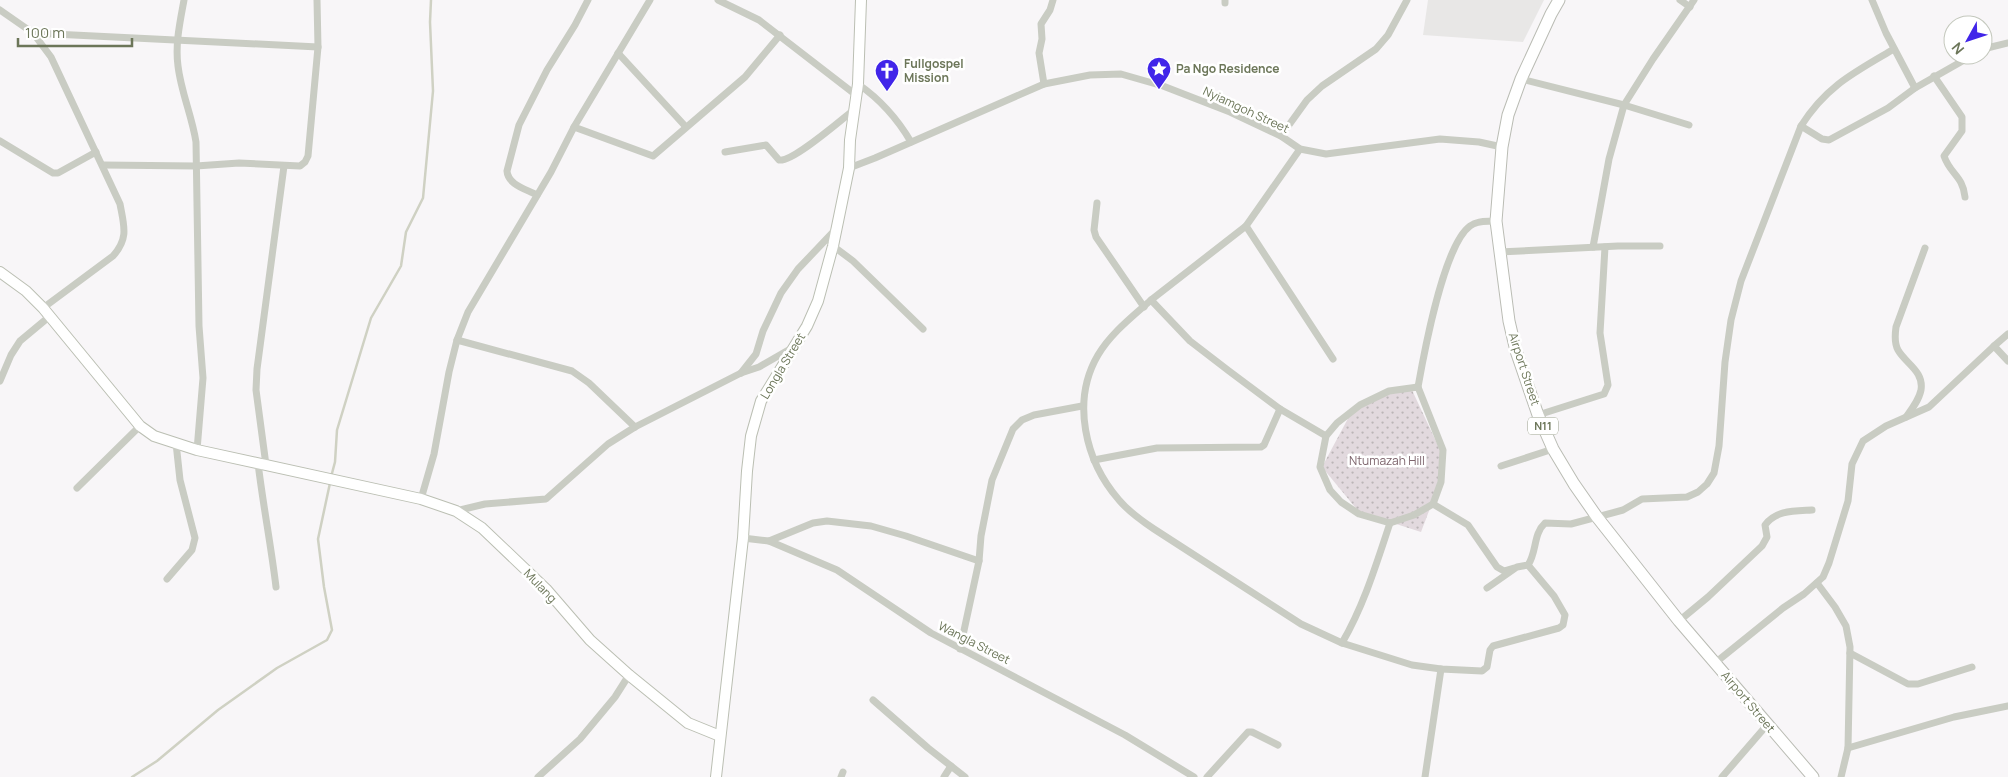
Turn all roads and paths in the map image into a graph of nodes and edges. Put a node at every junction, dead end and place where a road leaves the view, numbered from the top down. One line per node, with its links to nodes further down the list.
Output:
1 (184, 0): 16 (street)
2 (317, 0): 18 (street)
3 (588, 0): 46 (street)
4 (650, 0): 21 (street)
5 (718, 0): 15 (street)
6 (861, 0): 25 (main road, Longla Street)
7 (1053, 0): 26 (street)
8 (1407, 0): 35 (street)
9 (1559, 0): 24 (highway, Airport Street / N11)
10 (1680, 0): 12 (street)
11 (1872, 0): 20 (street)
12 (1692, 3): 29 (street)
13 (0, 10): 14 (street)
14 (33, 33): 16 (street); 40 (street)
15 (780, 35): 28 (street); 34 (street)
16 (177, 41): 18 (street); 43 (street)
17 (2008, 43): 19 (street)
18 (318, 47): 44 (street)
19 (1993, 47)
20 (1894, 49): 27 (street); 32 (street)
21 (618, 53): 33 (street); 34 (street)
22 (1954, 65): 23 (street)
23 (1934, 76): 27 (street); 47 (street)
24 (1521, 79): 29 (street); 38 (highway, Airport Street / N11)
25 (858, 84): 28 (main road, Longla Street); 37 (street)
26 (1044, 84): 35 (street, Nyiamgoh Street); 37 (street, Nyiamgoh Street)
27 (1915, 88): 32 (street)
28 (856, 95): 30 (main road, Longla Street)
29 (1624, 105): 31 (street); 54 (street)
30 (855, 109): 41 (street); 45 (main road, Longla Street)
31 (1689, 125)
32 (1801, 126): 90 (street)
33 (574, 127): 34 (street); 46 (street)
34 (686, 128)
35 (1281, 136): 39 (street, Nyiamgoh Street)
36 (0, 141): 40 (street)
37 (912, 142): 45 (street, Nyiamgoh Street)
38 (1502, 147): 39 (street, Nyiamgoh Street); 49 (highway, Airport Street / N11)
39 (1300, 149): 50 (street)
40 (96, 152): 42 (street)
41 (726, 152)
42 (103, 166): 43 (street); 61 (street)
43 (196, 166): 44 (street); 81 (street)
44 (284, 166): 83 (street)
45 (849, 168): 51 (main road, Longla Street)
46 (537, 195): 64 (street)
47 (1965, 197)
48 (1097, 203): 60 (street)
49 (1496, 221): 57 (highway, Airport Street / N11); 71 (street)
50 (1246, 226): 59 (street); 67 (street)
51 (837, 228): 52 (main road, Longla Street); 69 (street)
52 (833, 246): 62 (street); 66 (main road, Longla Street)
53 (1660, 246): 55 (street)
54 (1593, 247): 55 (street); 57 (street)
55 (1605, 247): 74 (street)
56 (1925, 248): 75 (street)
57 (1499, 252): 74 (highway, Airport Street / N11)
58 (0, 272): 61 (main road)
59 (1151, 300): 60 (street); 73 (street)
60 (1144, 306): 72 (street)
61 (47, 312): 70 (street); 76 (main road)
62 (923, 328)
63 (2008, 334): 65 (street)
64 (458, 340): 77 (street); 86 (street)
65 (1994, 346): 68 (street); 75 (street)
66 (794, 347): 69 (street); 92 (main road, Longla Street)
67 (1334, 359)
68 (2008, 361)
69 (741, 373): 77 (street)
70 (0, 381)
71 (1418, 387): 78 (street); 87 (street)
72 (1082, 406): 82 (street); 94 (street)
73 (1280, 409): 78 (street); 82 (street)
74 (1538, 415): 80 (highway, Airport Street / N11)
75 (1905, 418): 98 (street)
76 (140, 426): 79 (main road, Mulang); 85 (street)
77 (635, 427): 89 (street)
78 (1326, 436): 91 (street)
79 (176, 443): 81 (main road, Mulang); 97 (street)
80 (1553, 449): 84 (street); 90 (highway, Airport Street / N11)
81 (198, 450): 83 (main road, Mulang)
82 (1094, 460): 102 (street)
83 (262, 464): 86 (main road, Mulang); 99 (street)
84 (1501, 466)
85 (77, 488)
86 (421, 499): 89 (main road, Mulang)
87 (1433, 504): 91 (street); 96 (street)
88 (1812, 510): 101 (street)
89 (456, 511): 108 (main road, Mulang)
90 (1597, 517): 95 (street); 101 (highway, Airport Street / N11)
91 (1390, 523): 102 (street)
92 (742, 538): 93 (street, Wangla Street); 112 (main road, Longla Street)
93 (769, 541): 94 (street); 103 (street, Wangla Street)
94 (978, 561): 103 (street)
95 (1528, 565): 96 (street); 107 (street)
96 (1517, 568): 100 (street)
97 (167, 580)
98 (1817, 582): 104 (street); 105 (street)
99 (276, 587)
100 (1487, 588)
101 (1679, 621): 105 (highway, Airport Street / N11)
102 (1342, 644): 107 (street)
103 (960, 649): 120 (street, Wangla Street)
104 (1850, 653): 106 (street); 114 (street)
105 (1716, 663): 111 (highway, Airport Street / N11)
106 (1972, 667)
107 (1441, 669): 122 (street)
108 (629, 675): 112 (main road, Mulang); 116 (street)
109 (872, 700): 115 (street)
110 (2008, 706): 114 (street)
111 (1767, 725): 123 (street); 124 (highway, Airport Street / N11)
112 (720, 736): 117 (main road, Longla Street)
113 (1278, 745): 121 (street)
114 (1848, 748): 125 (street)
115 (951, 766): 118 (street); 119 (street)
116 (538, 777)
117 (716, 777)
118 (944, 777)
119 (964, 777)
120 (1194, 777)
121 (1208, 777)
122 (1425, 777)
123 (1722, 777)
124 (1813, 777)
125 (1841, 777)

